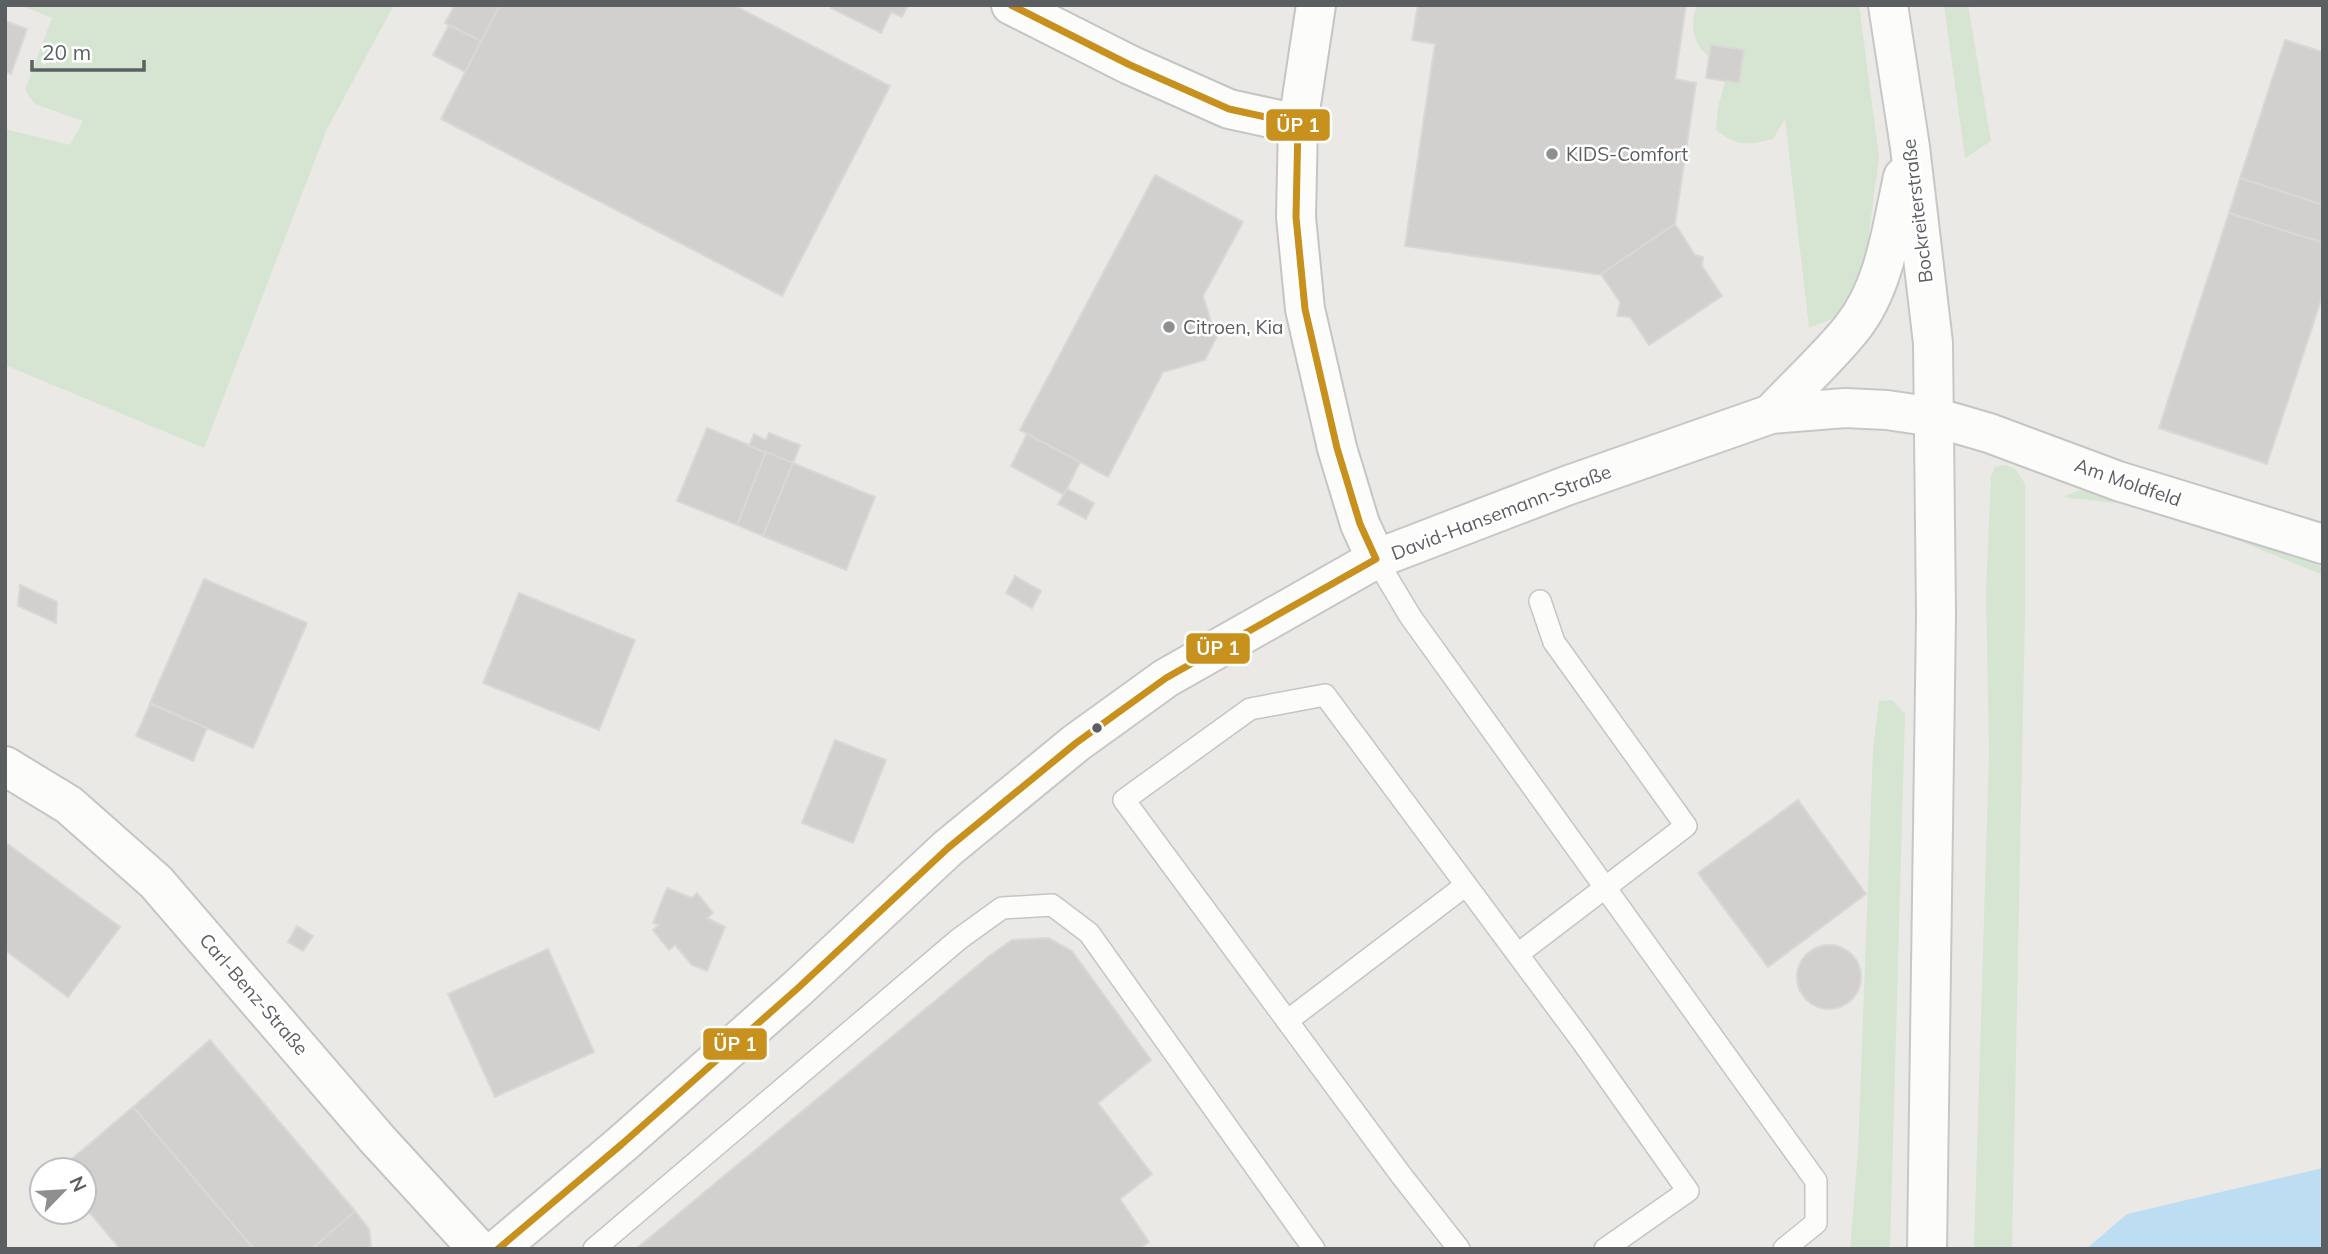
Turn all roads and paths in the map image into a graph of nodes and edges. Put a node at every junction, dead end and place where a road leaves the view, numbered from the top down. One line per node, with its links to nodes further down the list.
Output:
1 (1010, 5): 4 (street)
2 (1316, 5): 4 (street)
3 (1888, 5): 5 (street, Bockreiterstraße)
4 (1298, 124): 9 (street)
5 (1910, 147): 6 (street, David-Hansemann-Straße); 7 (street, Bockreiterstraße)
6 (1771, 414): 7 (street, David-Hansemann-Straße); 9 (street, David-Hansemann-Straße)
7 (1934, 417): 8 (street, Am Moldfeld); 23 (street, Bockreiterstraße)
8 (2323, 544)
9 (1376, 559): 13 (lane); 17 (street, David-Hansemann-Straße)
10 (1540, 601): 13 (lane)
11 (5, 766): 16 (street, Carl-Benz-Straße)
12 (1466, 885): 14 (lane); 15 (lane); 15 (lane)
13 (1605, 887): 14 (lane); 22 (lane)
14 (1518, 954): 21 (lane)
15 (1287, 1020): 20 (lane)
16 (478, 1249)
17 (498, 1249)
18 (594, 1249): 19 (lane)
19 (1314, 1249)
20 (1459, 1249)
21 (1605, 1249)
22 (1784, 1249)
23 (1927, 1249)

